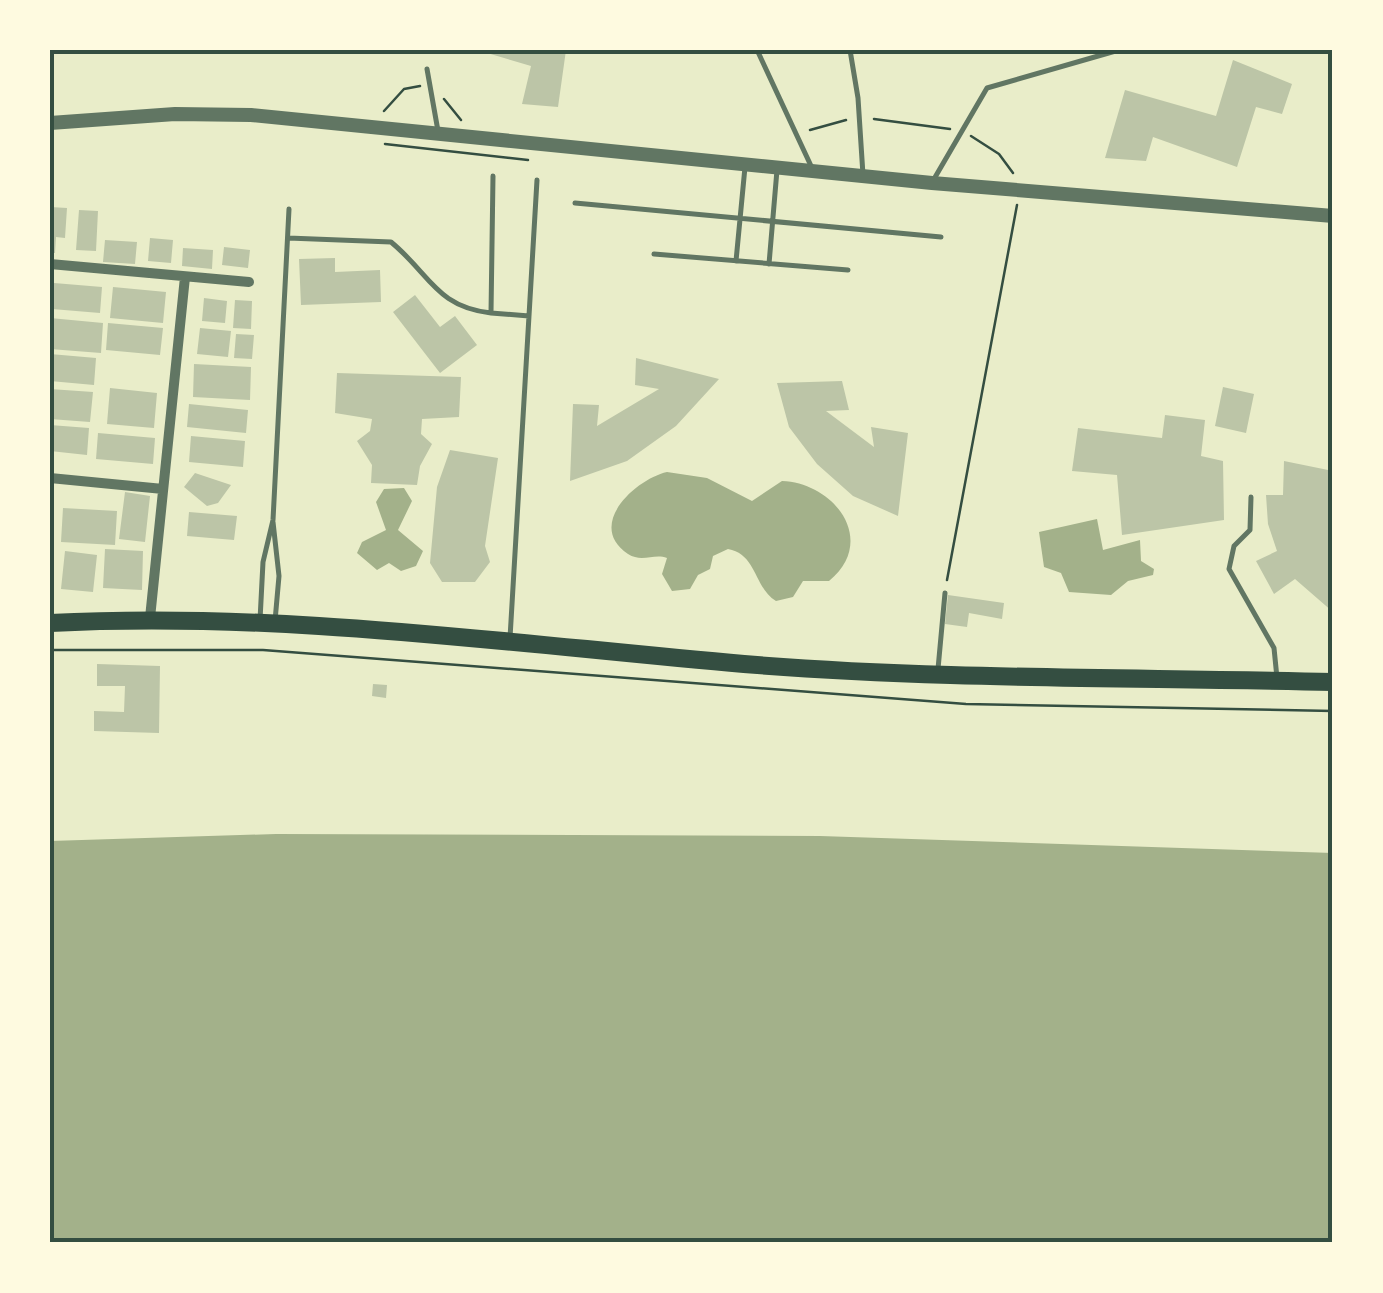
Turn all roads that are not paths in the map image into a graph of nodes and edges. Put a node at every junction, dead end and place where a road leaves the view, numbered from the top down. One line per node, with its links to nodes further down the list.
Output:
1 (850, 50): 11 (lane)
2 (1118, 50): 13 (lane)
3 (758, 52): 9 (lane)
4 (427, 69): 6 (lane)
5 (50, 123): 6 (street)
6 (438, 134): 7 (street)
7 (746, 164): 8 (street); 17 (lane)
8 (777, 167): 9 (street); 18 (lane)
9 (813, 171): 11 (street)
10 (493, 176): 28 (lane)
11 (863, 176): 13 (street)
12 (537, 180): 29 (lane)
13 (932, 182): 16 (street)
14 (576, 202): 17 (lane)
15 (289, 210): 20 (lane)
16 (1333, 216)
17 (740, 218): 18 (lane); 22 (lane)
18 (772, 221): 19 (lane); 24 (lane)
19 (941, 237)
20 (288, 238): 28 (lane); 33 (lane)
21 (654, 254): 22 (lane)
22 (736, 261): 24 (lane)
23 (50, 264): 26 (street)
24 (769, 264): 25 (lane)
25 (848, 270)
26 (185, 277): 27 (street); 31 (street)
27 (250, 282)
28 (492, 313): 29 (lane)
29 (529, 316): 38 (lane)
30 (50, 478): 31 (street)
31 (163, 489): 35 (street)
32 (1250, 496): 40 (lane)
33 (273, 520): 36 (lane); 36 (lane)
34 (945, 593): 39 (lane)
35 (150, 618): 36 (main road); 37 (main road)
36 (268, 620): 38 (main road)
37 (50, 623)
38 (510, 641): 39 (main road)
39 (938, 672): 40 (main road)
40 (1277, 680): 41 (main road)
41 (1333, 682)

